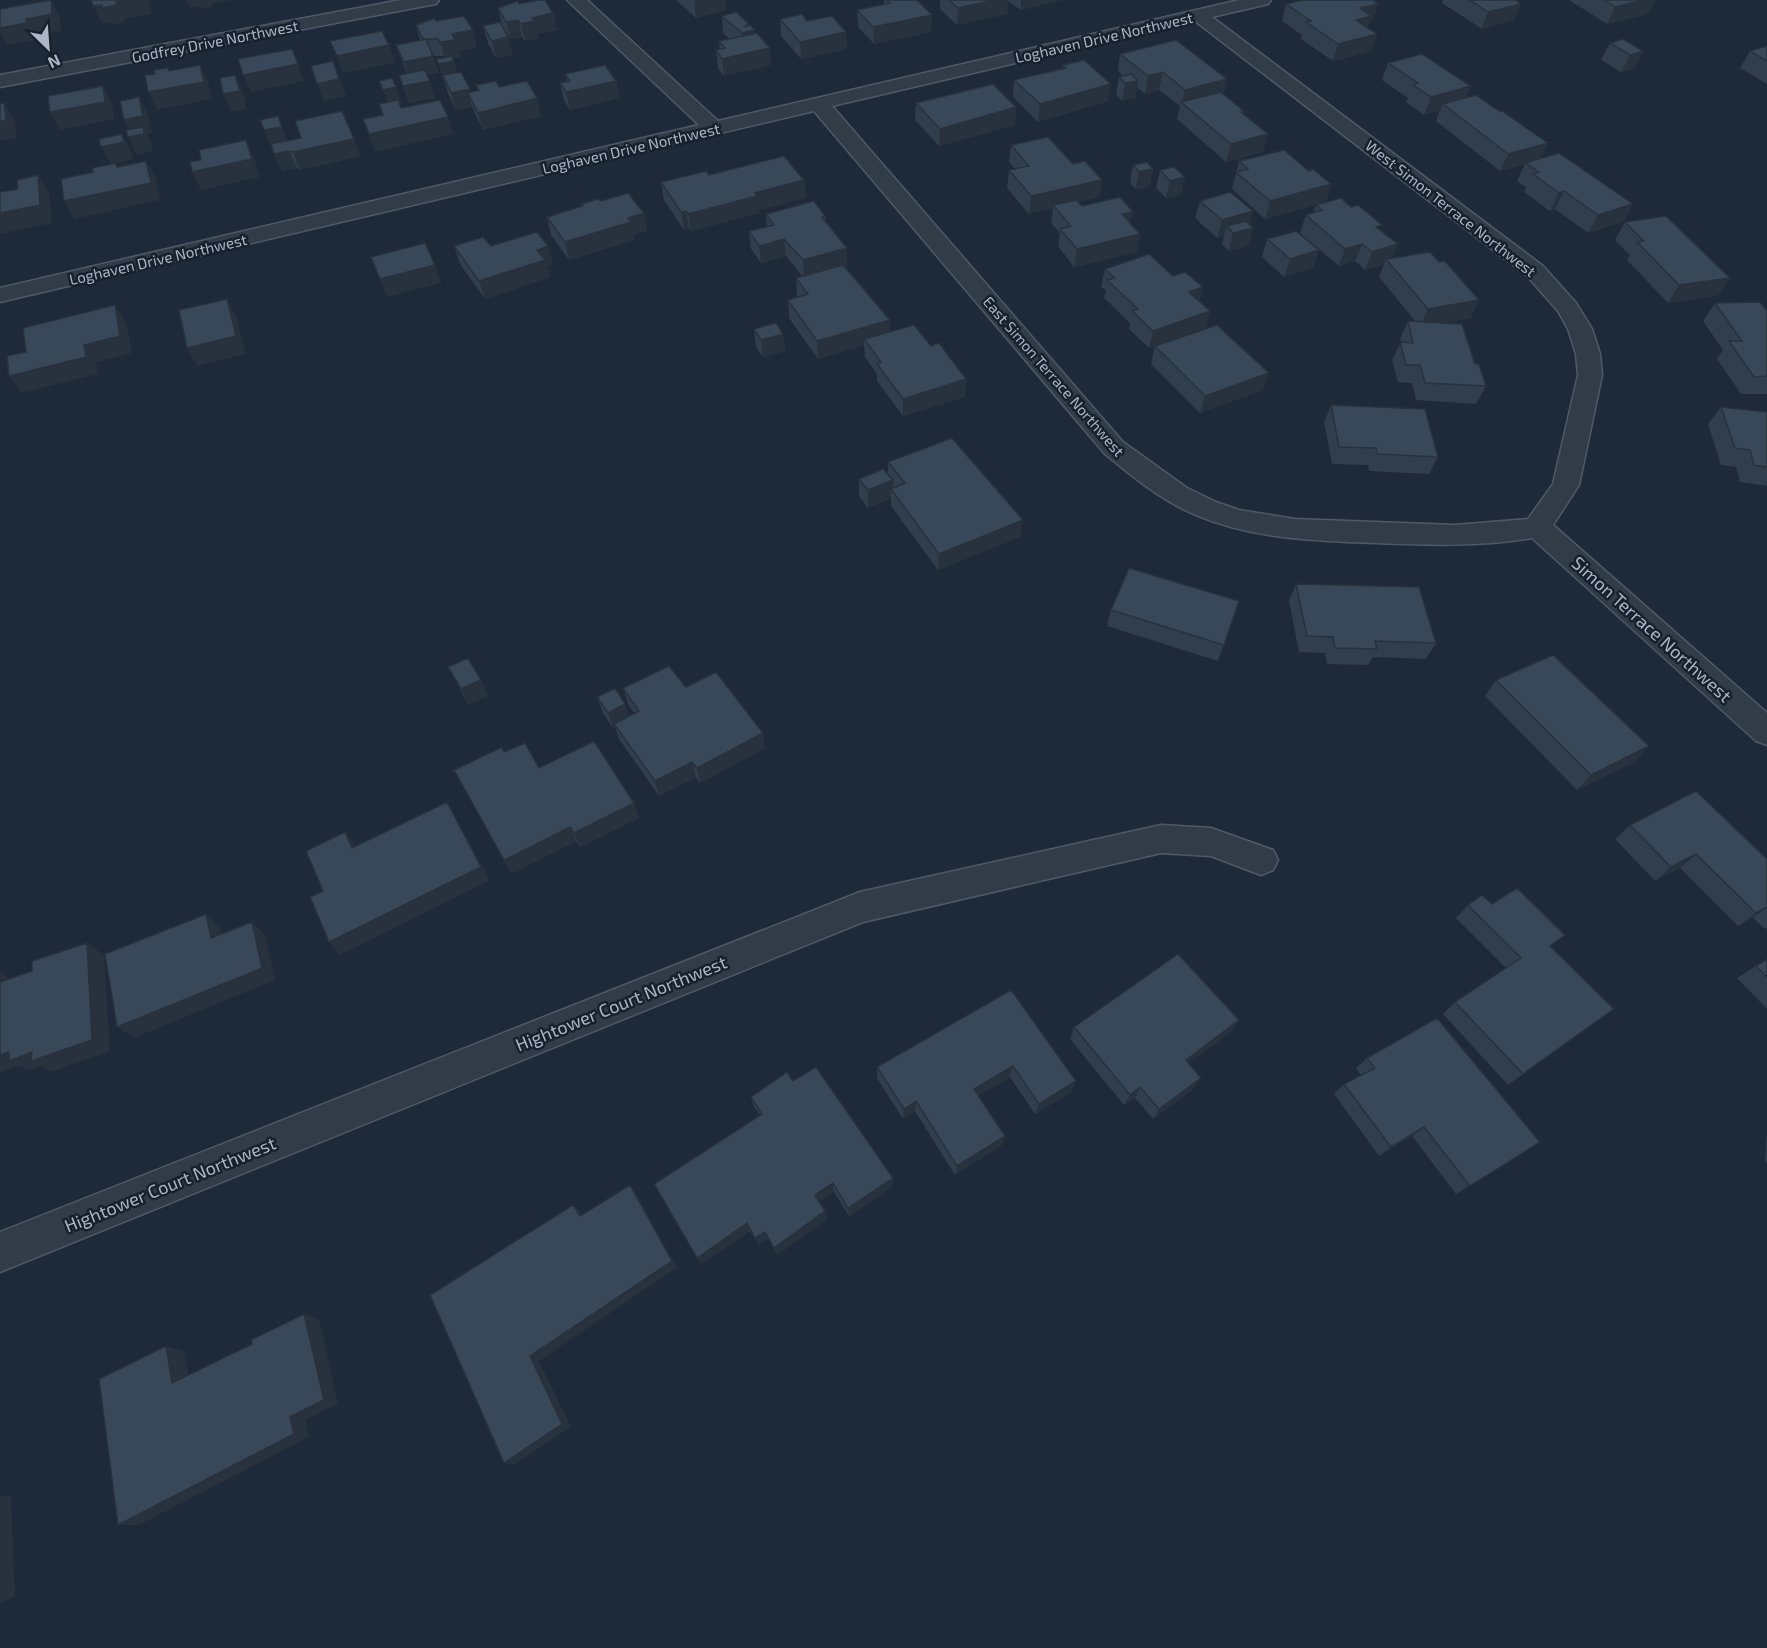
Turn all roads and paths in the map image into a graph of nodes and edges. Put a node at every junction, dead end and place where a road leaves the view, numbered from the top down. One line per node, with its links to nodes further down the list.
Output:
1 (430, 0): 5 (street, Godfrey Drive Northwest)
2 (576, 0): 7 (street)
3 (1262, 0): 4 (street, Loghaven Drive Northwest)
4 (1198, 15): 6 (street, Loghaven Drive Northwest); 9 (street, West Simon Terrace Northwest)
5 (0, 81)
6 (819, 104): 7 (street, Loghaven Drive Northwest); 9 (street, East Simon Terrace Northwest)
7 (714, 128): 8 (street, Loghaven Drive Northwest)
8 (0, 295)
9 (1537, 527): 10 (street, Simon Terrace Northwest)
10 (1767, 732)
11 (1261, 860): 12 (street, Hightower Court Northwest)
12 (0, 1252)

